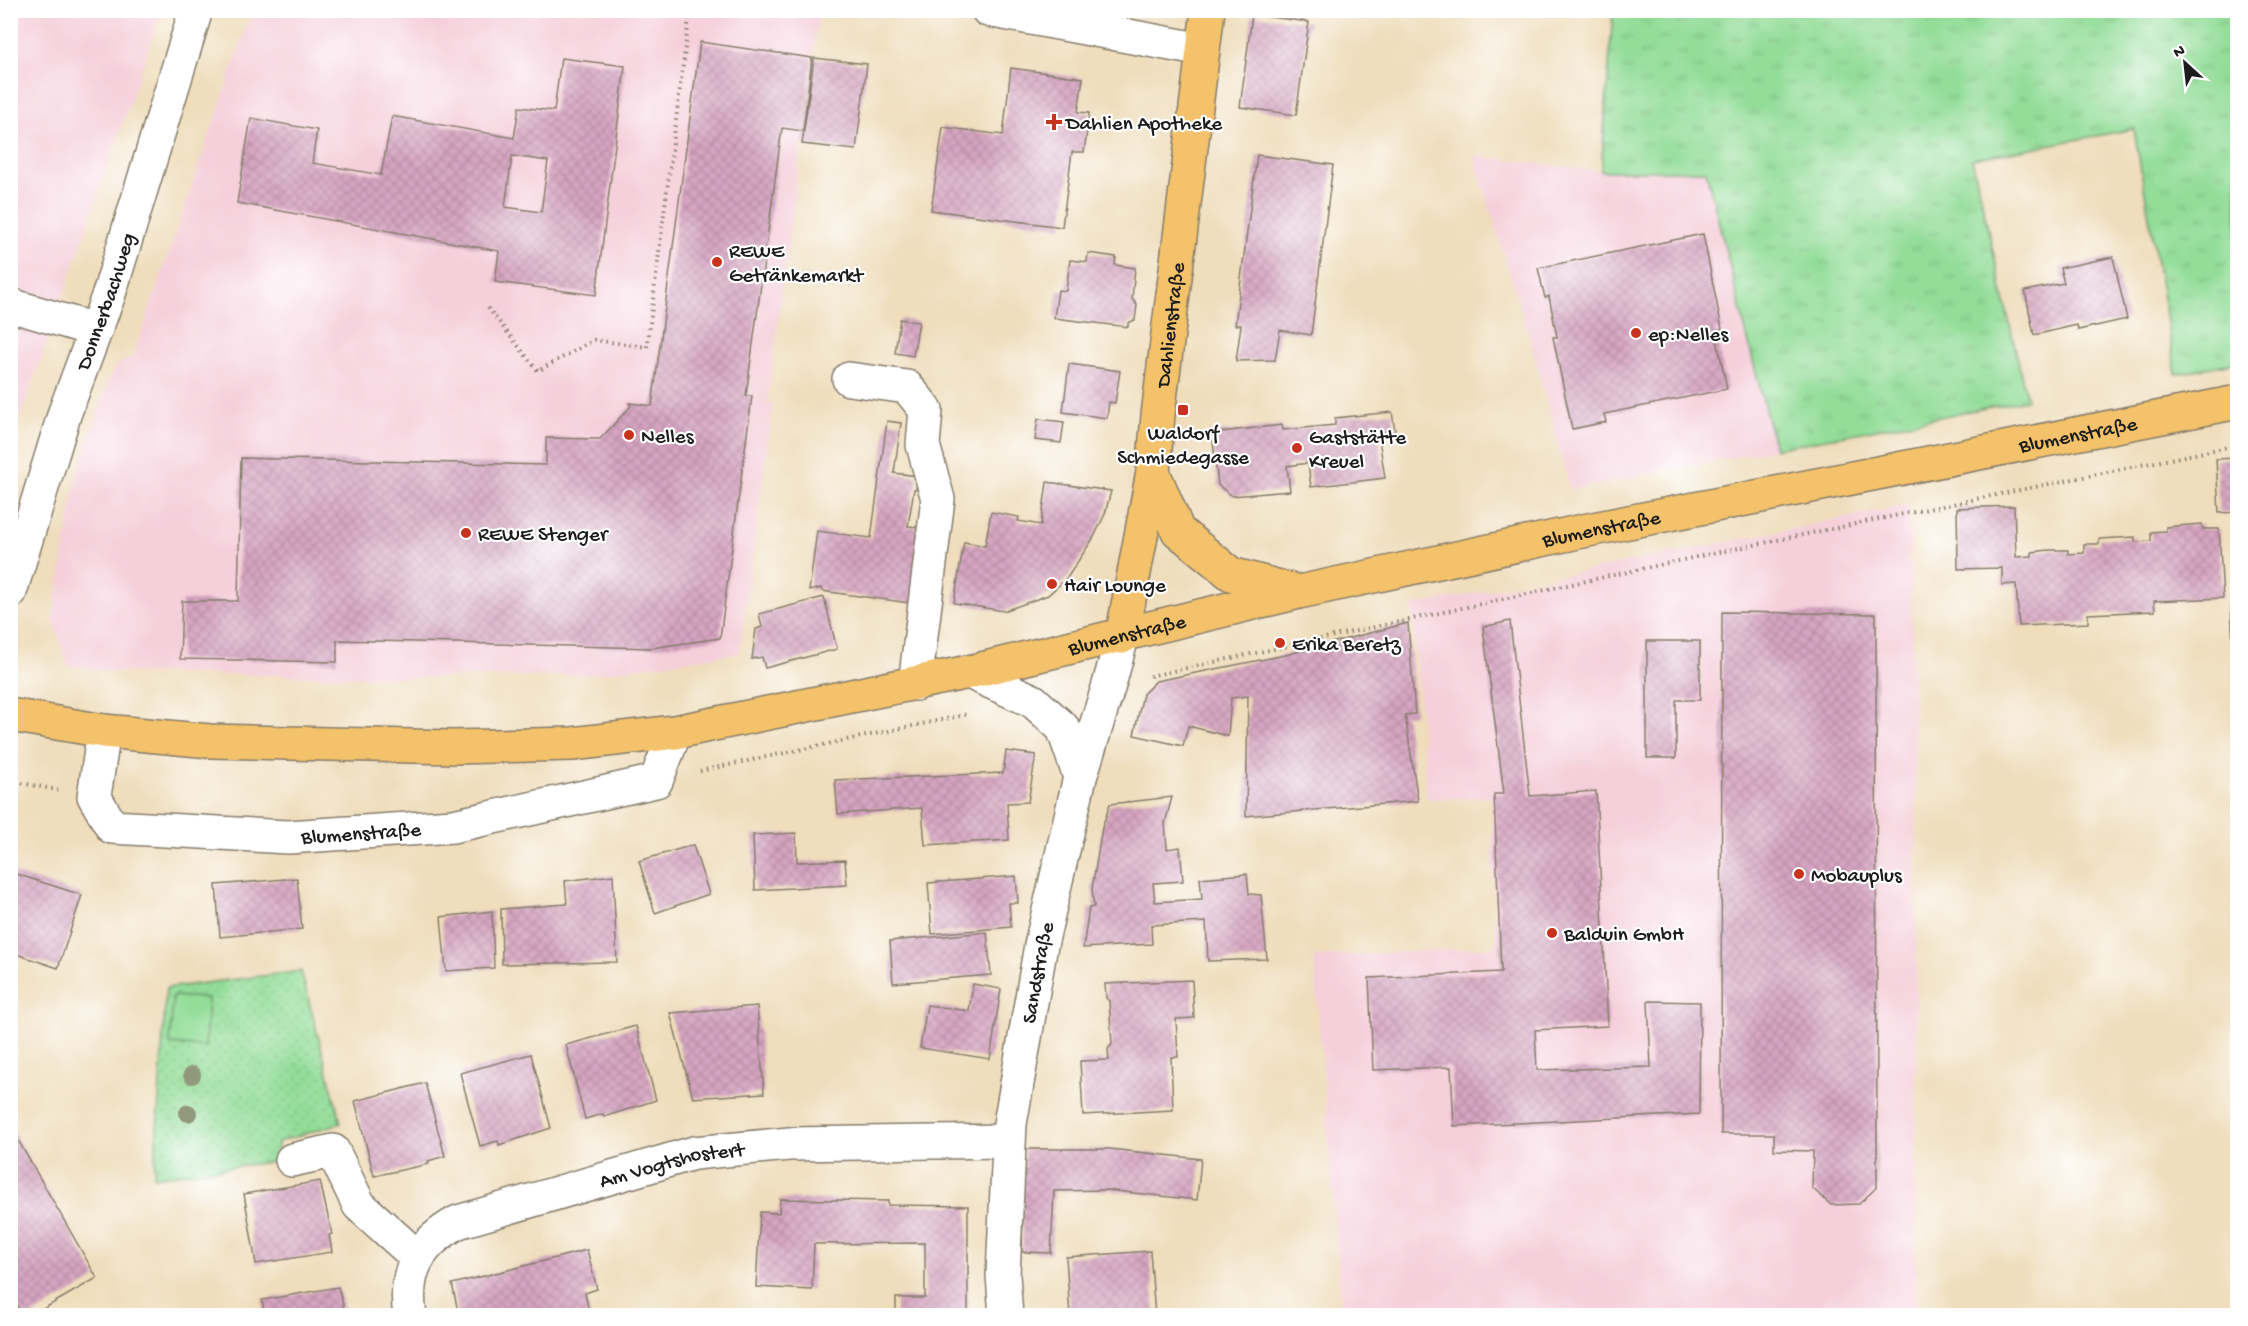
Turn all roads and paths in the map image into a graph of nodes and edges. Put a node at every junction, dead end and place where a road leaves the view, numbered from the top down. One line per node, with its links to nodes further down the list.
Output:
1 (196, 10): 8 (street, Donnerbachweg)
2 (690, 10): 6 (path)
3 (988, 10): 5 (street)
4 (1208, 10): 5 (main road, Dahlienstraße)
5 (1203, 50): 12 (main road, Dahlienstraße)
6 (488, 308)
7 (10, 310): 8 (street)
8 (95, 330): 13 (street, Donnerbachweg)
9 (849, 379): 17 (street)
10 (2238, 402): 14 (main road, Blumenstraße)
11 (2238, 445): 18 (path)
12 (1153, 472): 14 (main road); 15 (main road, Dahlienstraße)
13 (10, 592)
14 (1299, 592): 15 (main road, Blumenstraße)
15 (1122, 637): 16 (main road, Blumenstraße); 18 (street, Sandstraße)
16 (969, 672): 17 (main road, Blumenstraße); 23 (street)
17 (915, 684): 22 (main road, Blumenstraße)
18 (1109, 685): 23 (street, Sandstraße)
19 (976, 713): 25 (path)
20 (10, 715): 21 (main road, Blumenstraße)
21 (105, 731): 22 (main road, Blumenstraße); 26 (street)
22 (675, 732): 25 (street)
23 (1080, 777): 27 (street, Sandstraße)
24 (10, 781): 26 (path)
25 (656, 781): 26 (street, Blumenstraße)
26 (94, 796)
27 (1007, 1142): 29 (street, Am Vogtshostert); 31 (street, Sandstraße)
28 (292, 1160): 29 (street)
29 (418, 1258): 30 (street, Am Vogtshostert)
30 (410, 1316)
31 (1006, 1316)

